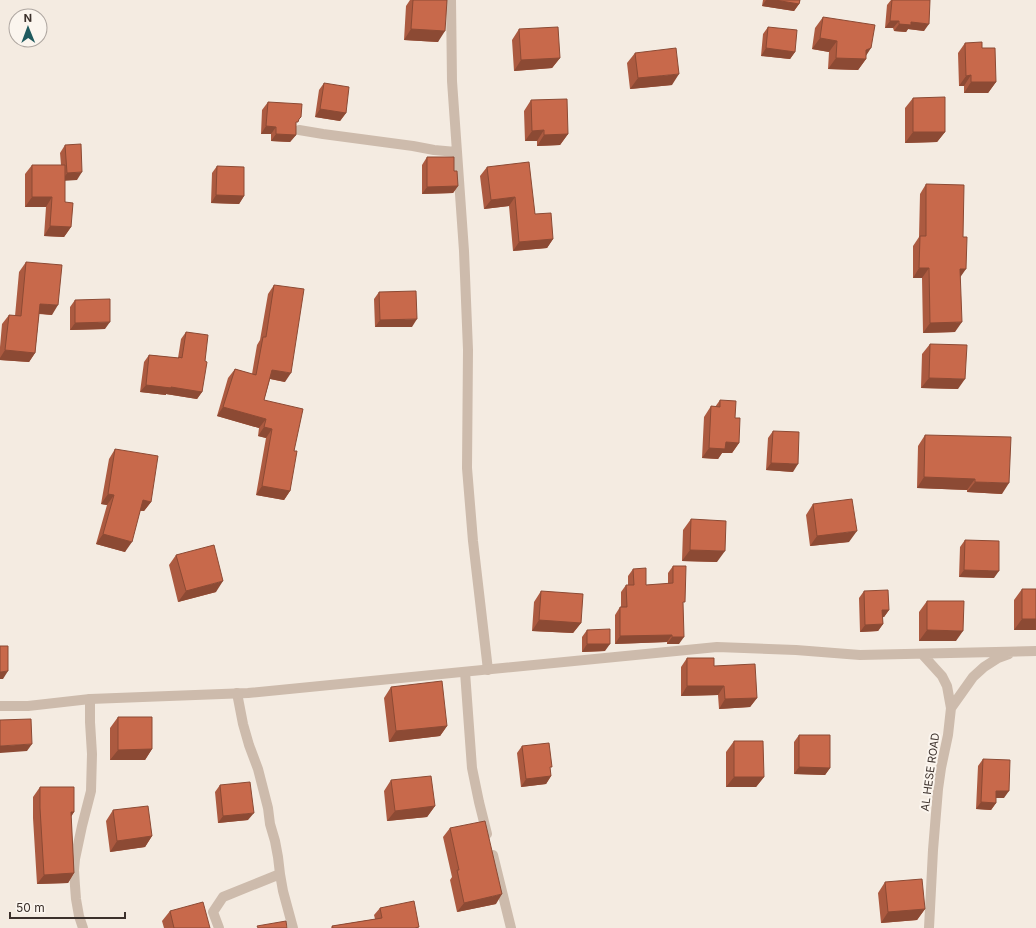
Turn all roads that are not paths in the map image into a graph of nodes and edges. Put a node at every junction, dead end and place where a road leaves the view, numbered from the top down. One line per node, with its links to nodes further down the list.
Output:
1 (451, 0): 3 (street)
2 (299, 130): 3 (street)
3 (456, 152): 7 (street)
4 (1016, 651): 5 (street); 6 (street); 12 (street)
5 (1036, 651)
6 (922, 654): 7 (street); 12 (street, AL HESE ROAD)
7 (488, 670): 8 (street)
8 (465, 672): 9 (street); 17 (street)
9 (237, 693): 10 (street); 13 (street)
10 (90, 699): 11 (street); 14 (street)
11 (0, 706)
12 (950, 708): 18 (street, AL HESE ROAD)
13 (280, 874): 15 (street); 16 (street)
14 (83, 928)
15 (219, 928)
16 (293, 928)
17 (511, 928)
18 (929, 928)

